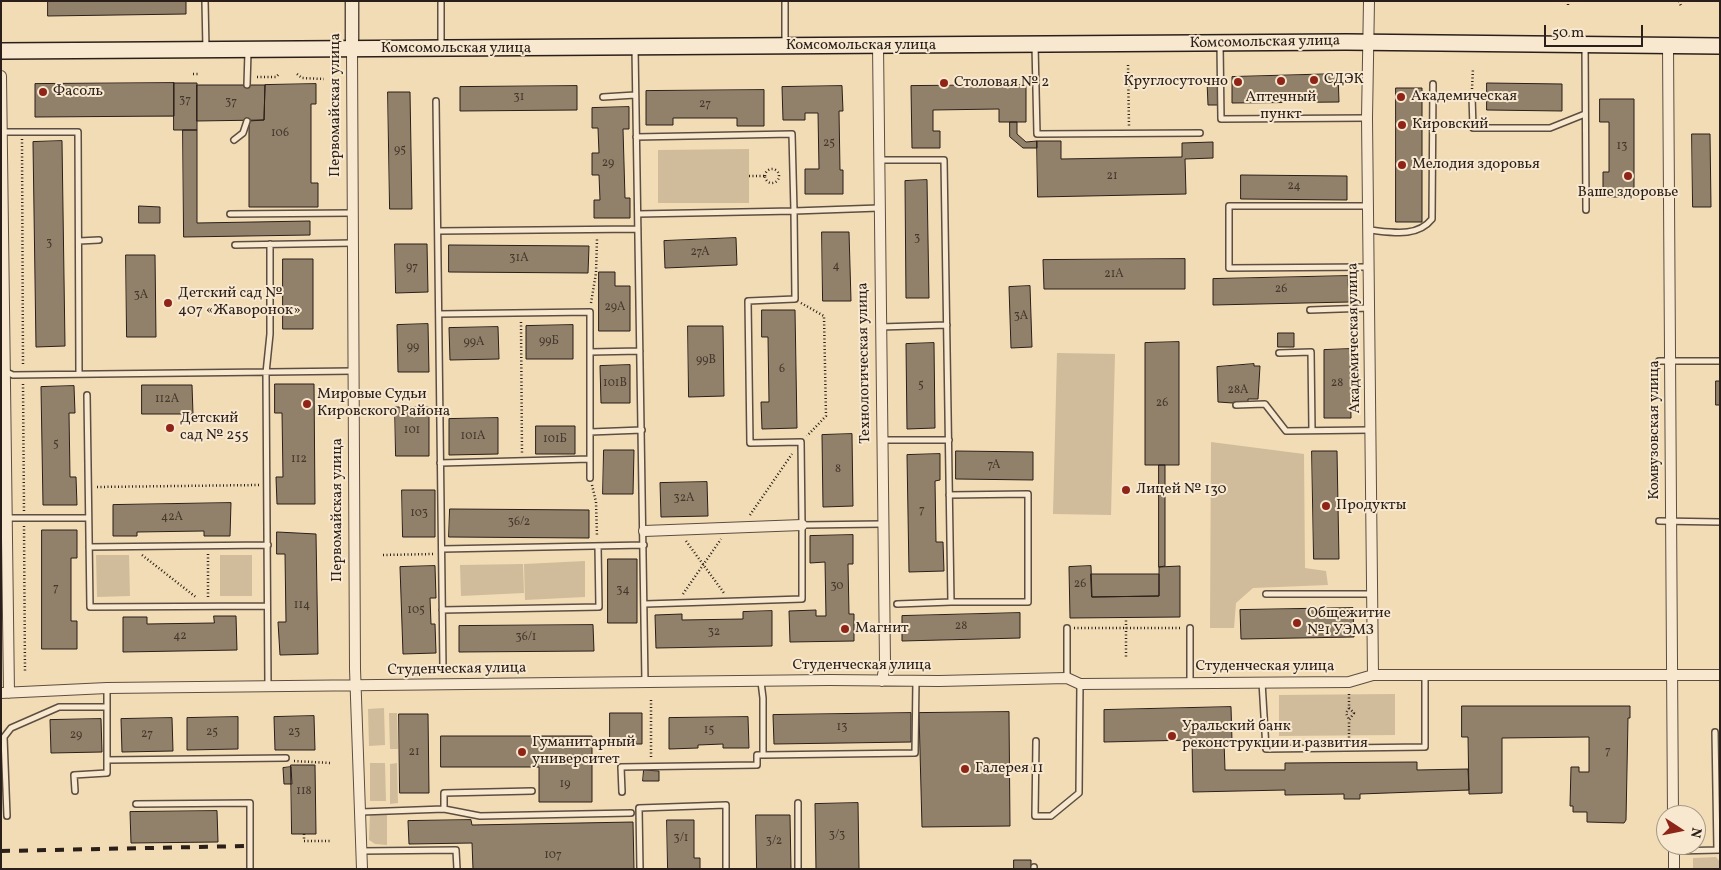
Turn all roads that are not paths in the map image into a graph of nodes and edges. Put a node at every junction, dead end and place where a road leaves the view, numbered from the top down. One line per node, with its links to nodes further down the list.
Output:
1 (205, 1): 15 (lane)
2 (352, 1): 18 (street, Первомайская улица)
3 (441, 1): 17 (lane)
4 (785, 1): 11 (lane)
5 (1369, 1): 6 (street, Академическая улица)
6 (1369, 42): 7 (main road, Комсомольская улица); 9 (main road, Комсомольская улица); 28 (street, Академическая улица)
7 (1220, 43): 12 (main road, Комсомольская улица); 28 (lane)
8 (878, 45): 11 (main road, Комсомольская улица); 12 (main road, Комсомольская улица); 34 (street, Технологическая улица)
9 (1585, 45): 10 (main road, Комсомольская улица); 27 (lane)
10 (1668, 45): 13 (main road, Комсомольская улица); 60 (street, Комвузовская улица)
11 (785, 46): 14 (main road, Комсомольская улица)
12 (1035, 46): 31 (lane)
13 (1720, 46)
14 (635, 48): 17 (main road, Комсомольская улица); 23 (lane)
15 (206, 49): 16 (main road, Комсомольская улица); 19 (main road, Комсомольская улица)
16 (248, 49): 18 (main road, Комсомольская улица); 22 (lane)
17 (442, 49): 18 (main road, Комсомольская улица)
18 (352, 50): 39 (street, Первомайская улица)
19 (1, 51)
20 (1, 76): 30 (street)
21 (1433, 84): 43 (lane)
22 (247, 85)
23 (635, 96): 25 (lane); 32 (lane)
24 (1472, 96): 27 (lane)
25 (603, 97)
26 (436, 101): 44 (lane)
27 (1585, 114): 37 (lane)
28 (1367, 118): 35 (street, Академическая улица)
29 (247, 121): 33 (lane)
30 (2, 132): 46 (lane); 62 (street)
31 (1200, 133)
32 (636, 137): 38 (lane); 41 (lane)
33 (234, 140)
34 (878, 160): 36 (street, Технологическая улица); 54 (lane)
35 (1369, 206): 43 (street, Академическая улица); 50 (lane)
36 (879, 208): 38 (lane); 55 (street, Технологическая улица)
37 (1586, 210)
38 (794, 211): 41 (lane); 84 (lane)
39 (353, 212): 40 (lane); 47 (street, Первомайская улица)
40 (230, 214)
41 (638, 214): 42 (lane)
42 (638, 229): 44 (lane); 56 (lane)
43 (1369, 230): 50 (street, Академическая улица)
44 (438, 231): 53 (lane)
45 (99, 240): 46 (lane)
46 (79, 241): 65 (lane)
47 (353, 243): 48 (lane); 63 (street, Первомайская улица)
48 (270, 244): 49 (lane); 64 (lane)
49 (235, 245)
50 (1370, 267): 51 (street, Академическая улица)
51 (1370, 308): 52 (lane); 70 (street, Академическая улица)
52 (1310, 310)
53 (439, 314): 57 (lane); 75 (lane)
54 (947, 325): 55 (lane); 73 (lane)
55 (880, 327): 72 (street, Технологическая улица)
56 (640, 351): 57 (lane); 68 (lane)
57 (590, 352): 71 (lane)
58 (1279, 353): 69 (lane)
59 (1659, 361): 60 (lane)
60 (1670, 361): 61 (lane); 80 (street, Комвузовская улица)
61 (1720, 361)
62 (3, 371): 65 (lane); 78 (street)
63 (354, 371): 64 (lane); 114 (street, Первомайская улица)
64 (266, 373): 65 (lane); 86 (lane)
65 (79, 374)
66 (87, 395): 79 (lane)
67 (1236, 405): 69 (lane)
68 (642, 430): 71 (lane); 85 (lane)
69 (1312, 430): 70 (lane)
70 (1372, 430): 92 (street, Академическая улица)
71 (590, 432): 74 (lane)
72 (881, 440): 73 (lane); 83 (street, Технологическая улица)
73 (949, 440): 77 (lane)
74 (590, 459): 75 (lane); 76 (lane)
75 (440, 463): 90 (lane)
76 (590, 478)
77 (949, 495): 93 (lane); 93 (lane)
78 (8, 518): 79 (lane); 98 (street)
79 (88, 518): 89 (lane)
80 (1671, 521): 81 (lane); 82 (lane); 105 (street, Комвузовская улица)
81 (1659, 522)
82 (1720, 522)
83 (882, 524): 84 (lane); 108 (street, Технологическая улица)
84 (802, 525): 85 (street); 94 (lane)
85 (644, 531): 87 (lane)
86 (268, 545): 89 (lane); 96 (lane)
87 (644, 545): 88 (lane); 94 (lane)
88 (598, 546): 90 (lane); 97 (lane)
89 (89, 547): 96 (lane)
90 (442, 552): 97 (lane)
91 (1266, 594): 92 (lane)
92 (1374, 594): 103 (street, Академическая улица)
93 (951, 602): 95 (lane)
94 (645, 604): 110 (lane)
95 (898, 604)
96 (267, 606): 115 (lane)
97 (442, 610): 101 (lane)
98 (4, 612): 117 (street)
99 (1067, 628): 106 (lane)
100 (1190, 628): 112 (lane)
101 (443, 668)
102 (1425, 674): 103 (street, Студенческая улица); 105 (street, Студенческая улица); 109 (lane)
103 (1373, 675): 109 (street, Студенческая улица)
104 (1720, 675): 105 (street, Студенческая улица)
105 (1672, 676): 129 (street, Комвузовская улица)
106 (1067, 678): 107 (street, Студенческая улица); 113 (street, Студенческая улица)
107 (916, 680): 108 (street, Студенческая улица); 121 (lane)
108 (882, 681): 111 (street, Студенческая улица)
109 (1262, 681): 112 (street, Студенческая улица)
110 (645, 682): 111 (street, Студенческая улица); 114 (street, Студенческая улица)
111 (760, 682): 121 (lane)
112 (1190, 682): 113 (street, Студенческая улица)
113 (1080, 684): 120 (lane)
114 (355, 686): 115 (street, Студенческая улица); 131 (street, Первомайская улица)
115 (268, 687): 116 (street, Студенческая улица)
116 (106, 688): 117 (street, Студенческая улица); 118 (lane)
117 (5, 693)
118 (107, 707): 123 (lane); 133 (lane)
119 (1715, 732): 134 (lane)
120 (1036, 741)
121 (762, 755): 126 (lane)
122 (286, 758): 123 (lane)
123 (107, 760): 124 (lane)
124 (74, 791)
125 (532, 791): 130 (lane)
126 (622, 792)
127 (798, 803): 142 (lane)
128 (136, 804): 137 (lane)
129 (1673, 805)
130 (444, 809): 131 (lane); 132 (lane)
131 (361, 812): 135 (street, Первомайская улица)
132 (630, 813)
133 (7, 816)
134 (1718, 850)
135 (362, 851): 138 (street, Первомайская улица); 139 (lane)
136 (1674, 855): 143 (street)
137 (250, 869)
138 (362, 869)
139 (457, 869)
140 (640, 869): 141 (lane)
141 (726, 869)
142 (798, 869)
143 (1674, 869)

